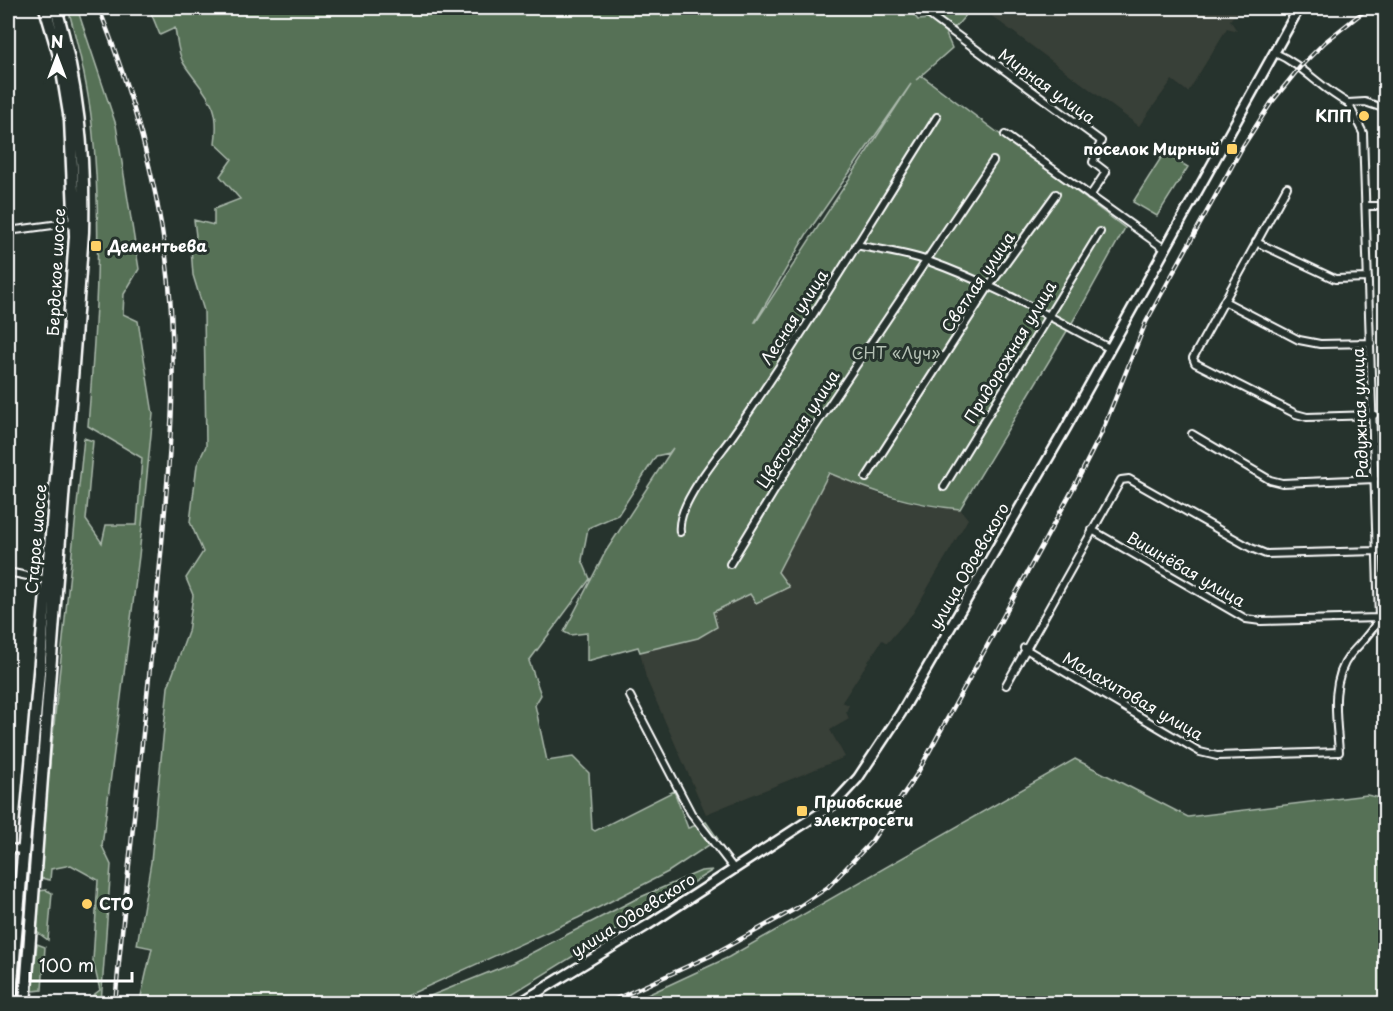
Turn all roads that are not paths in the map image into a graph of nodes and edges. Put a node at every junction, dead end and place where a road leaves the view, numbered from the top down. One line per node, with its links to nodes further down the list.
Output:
1 (45, 8): 16 (highway, Бердское шоссе)
2 (56, 8): 29 (highway, Бердское шоссе)
3 (1299, 8): 5 (street, улица Одоевского)
4 (924, 11): 13 (street, Мирная улица)
5 (1275, 52): 6 (street); 21 (street, улица Одоевского)
6 (1348, 103): 7 (street); 14 (street, Радужная улица)
7 (1386, 109)
8 (936, 117): 20 (street, Лесная улица)
9 (1005, 135): 13 (street)
10 (993, 162): 22 (street, Цветочная улица)
11 (1287, 187): 19 (street)
12 (1056, 194): 24 (street, Светлая улица)
13 (1090, 196): 21 (street)
14 (1366, 206): 15 (street); 23 (street, Радужная улица)
15 (1386, 206)
16 (75, 222): 17 (street); 29 (highway, Бердское шоссе)
17 (8, 231)
18 (1100, 232): 26 (street, Придорожная улица)
19 (1256, 242): 23 (street); 25 (street)
20 (856, 245): 22 (street); 36 (street, Лесная улица)
21 (1165, 249): 28 (street, улица Одоевского)
22 (925, 260): 24 (street); 38 (street, Цветочная улица)
23 (1368, 278): 27 (street, Радужная улица)
24 (990, 285): 26 (street); 32 (street, Светлая улица)
25 (1224, 301): 27 (street); 30 (street)
26 (1048, 317): 28 (street); 34 (street, Придорожная улица)
27 (1371, 343): 30 (street, Радужная улица)
28 (1109, 348): 47 (street, улица Одоевского)
29 (70, 364): 40 (highway, Старое шоссе); 49 (highway, Старое шоссе)
30 (1374, 415): 33 (street, Радужная улица)
31 (1192, 434): 33 (street)
32 (866, 478)
33 (1375, 479): 37 (street, Радужная улица)
34 (944, 487)
35 (1092, 530): 37 (street); 41 (street, Вишнёвая улица); 42 (street)
36 (680, 532)
37 (1377, 551): 41 (street, Радужная улица)
38 (730, 564)
39 (8, 572): 40 (street)
40 (47, 580): 46 (highway, Старое шоссе)
41 (1378, 618): 42 (street, Малахитовая улица)
42 (1024, 648): 43 (street)
43 (1006, 685)
44 (630, 696): 47 (street)
45 (8, 847): 46 (street)
46 (25, 851): 48 (highway, Старое шоссе)
47 (734, 869): 50 (street, улица Одоевского)
48 (10, 1004)
49 (25, 1004)
50 (518, 1004)

